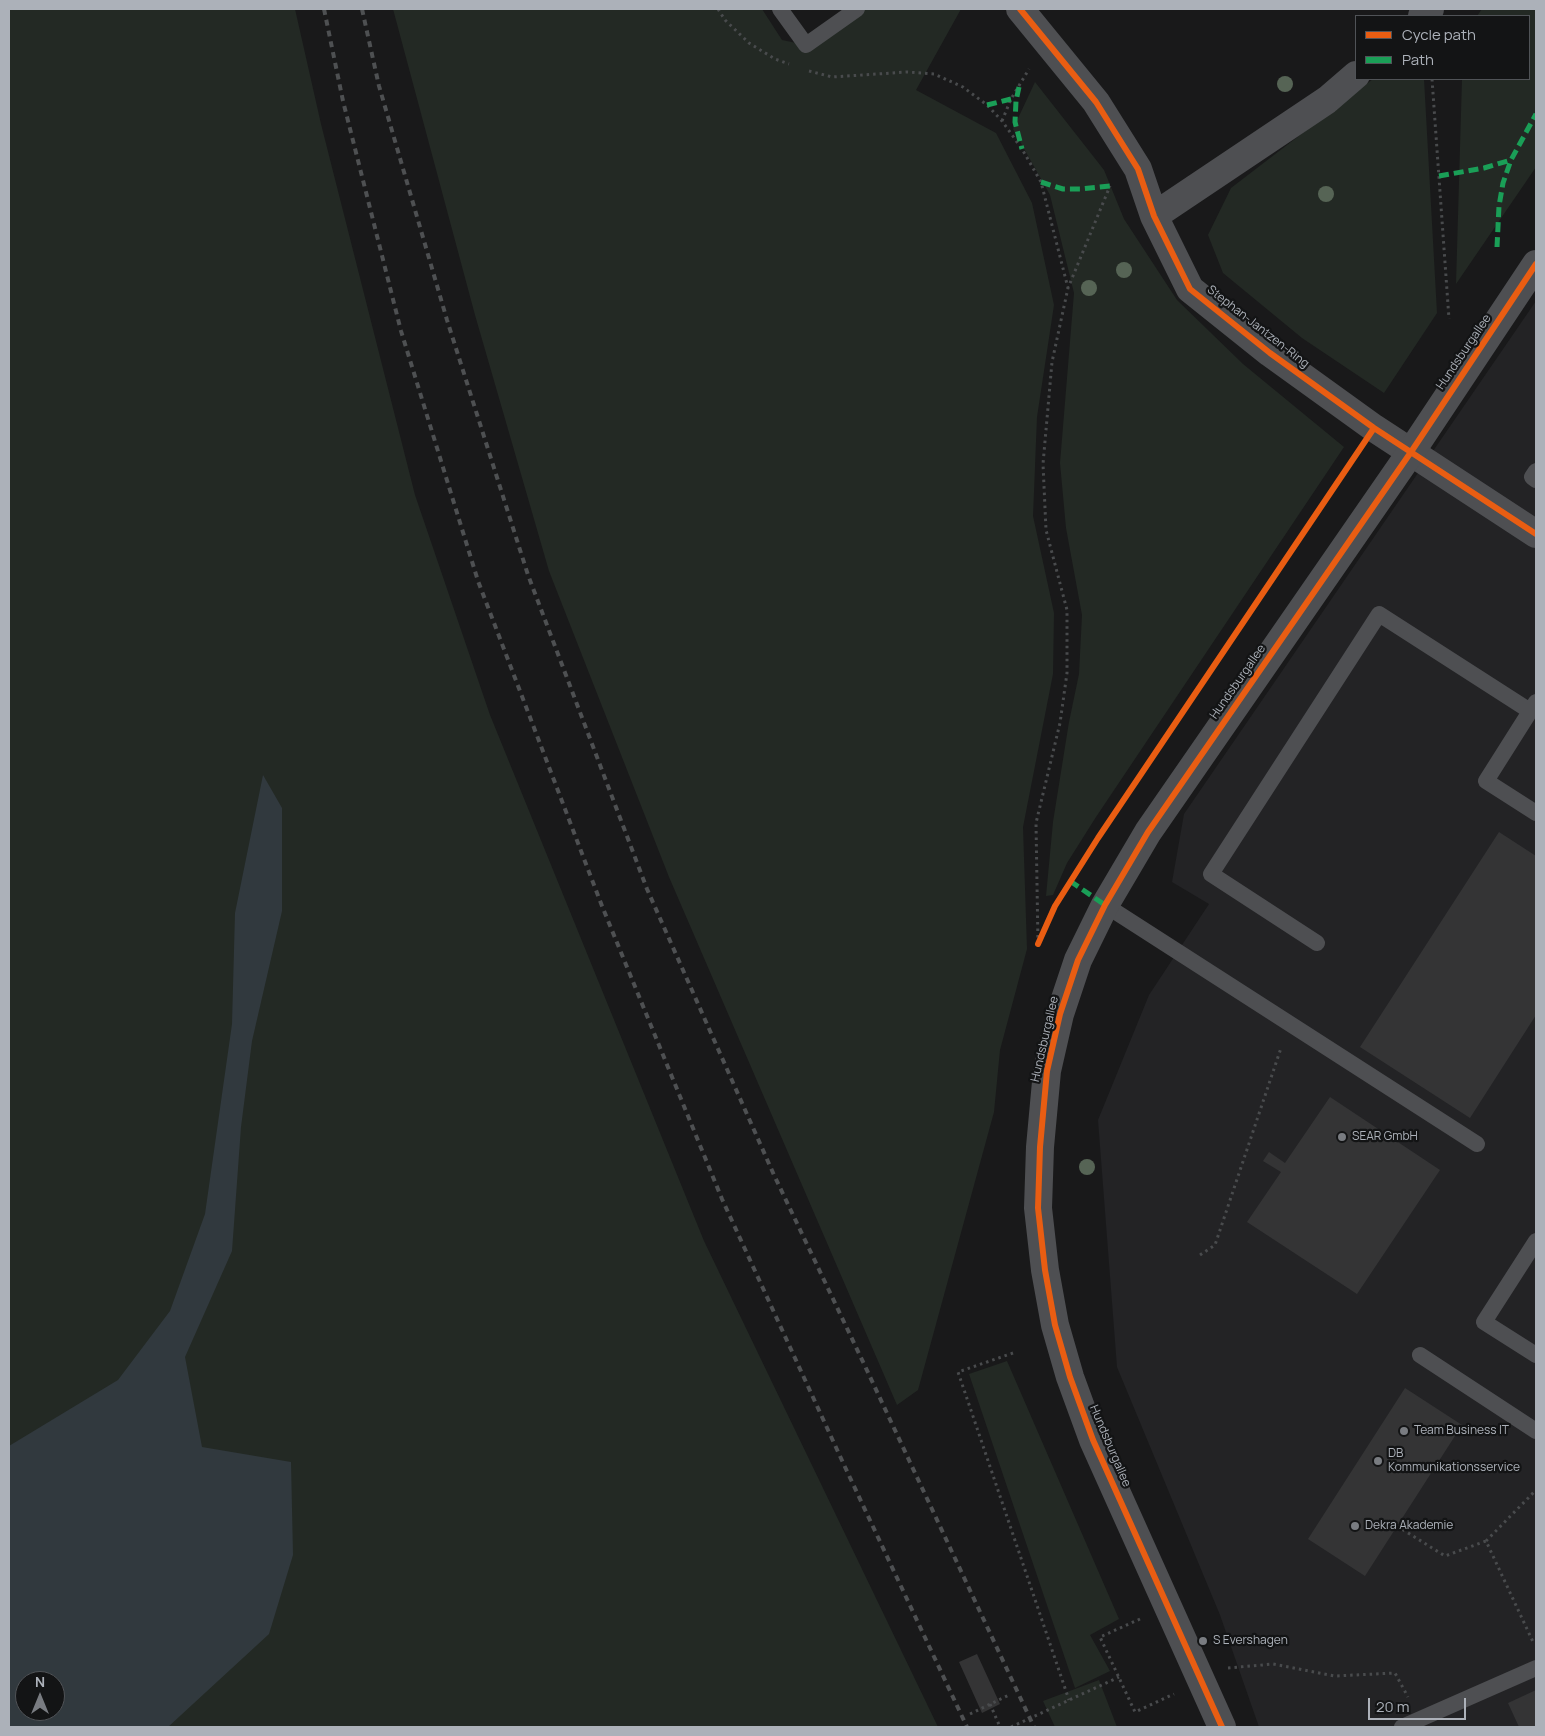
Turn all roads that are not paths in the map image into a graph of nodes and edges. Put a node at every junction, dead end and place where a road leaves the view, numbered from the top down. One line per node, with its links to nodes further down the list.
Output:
1 (780, 9): 2 (lane)
2 (857, 9)
3 (1020, 9): 5 (street, Stephan-Jantzen-Ring)
4 (1355, 76): 5 (street)
5 (1154, 216): 7 (street, Stephan-Jantzen-Ring)
6 (1536, 264): 7 (street, Hundsburgallee)
7 (1411, 452): 10 (street); 13 (street, Hundsburgallee)
8 (1536, 471): 9 (lane)
9 (1536, 480)
10 (1536, 534)
11 (1533, 706): 12 (lane); 14 (lane)
12 (1536, 813)
13 (1105, 905): 15 (lane); 21 (street, Hundsburgallee)
14 (1317, 943)
15 (1477, 1144)
16 (1536, 1241): 18 (lane)
17 (1420, 1355): 19 (lane)
18 (1536, 1355)
19 (1536, 1431)
20 (1536, 1668): 22 (lane)
21 (1222, 1727)
22 (1402, 1727)

